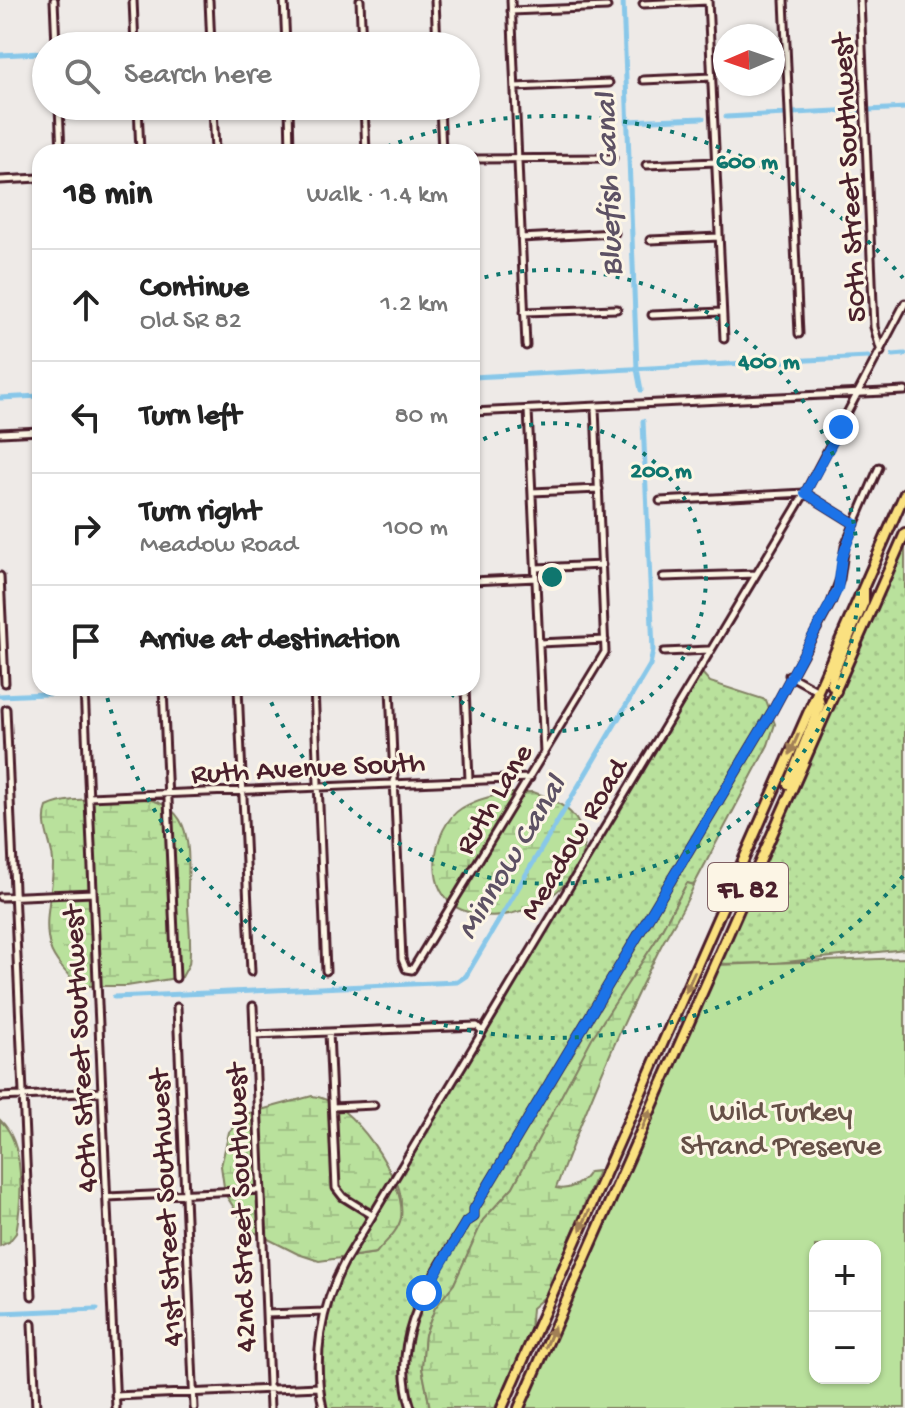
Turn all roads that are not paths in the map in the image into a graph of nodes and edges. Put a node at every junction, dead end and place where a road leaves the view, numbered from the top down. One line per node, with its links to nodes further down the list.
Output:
1 (54, 0): 14 (street)
2 (133, 0): 15 (street)
3 (209, 0): 16 (street)
4 (284, 0): 17 (street)
5 (360, 0): 18 (street)
6 (435, 0): 19 (street)
7 (511, 0): 13 (street)
8 (784, 0): 52 (street)
9 (860, 0): 55 (street, 50th Street Southwest)
10 (708, 1): 11 (street); 20 (street)
11 (643, 4)
12 (607, 7): 13 (street)
13 (511, 11): 23 (street)
14 (55, 32)
15 (134, 32)
16 (210, 32)
17 (285, 32)
18 (361, 32)
19 (436, 32)
20 (712, 77): 21 (street); 39 (street)
21 (643, 80)
22 (609, 83): 23 (street)
23 (515, 87): 36 (street)
24 (60, 120): 30 (street)
25 (139, 120): 31 (street)
26 (214, 120): 32 (street)
27 (289, 120): 33 (street)
28 (365, 120): 34 (street)
29 (441, 120): 35 (street)
30 (61, 144)
31 (140, 144)
32 (215, 144)
33 (290, 144)
34 (366, 144)
35 (442, 144)
36 (518, 157): 37 (street); 38 (street); 45 (street)
37 (613, 158)
38 (480, 159)
39 (716, 162): 40 (street); 44 (street)
40 (646, 165)
41 (32, 178): 42 (street)
42 (0, 180)
43 (615, 233): 45 (street)
44 (719, 237): 46 (street); 50 (street)
45 (521, 238): 49 (street)
46 (650, 240)
47 (905, 303): 55 (street, Meadow Road)
48 (617, 309): 49 (street)
49 (524, 312): 54 (street)
50 (722, 312): 51 (street); 53 (street)
51 (652, 315)
52 (799, 334)
53 (724, 339)
54 (526, 346)
55 (881, 353): 57 (street, Meadow Road)
56 (905, 391): 57 (street)
57 (860, 393): 58 (street); 66 (street, Meadow Road)
58 (595, 407): 59 (street); 64 (street)
59 (528, 410): 60 (street); 65 (street)
60 (480, 412)
61 (32, 431): 62 (street)
62 (0, 433)
63 (879, 467): 69 (street)
64 (599, 489): 65 (street); 71 (street)
65 (532, 492): 72 (street)
66 (805, 493): 68 (street); 69 (street); 73 (street, Meadow Road)
67 (905, 493): 78 (highway, FL 82)
68 (660, 501)
69 (855, 524): 83 (street)
70 (905, 533): 86 (highway, FL 82)
71 (602, 565): 72 (street); 79 (street)
72 (536, 568): 76 (street)
73 (756, 574): 75 (street); 81 (street, Meadow Road)
74 (0, 576): 84 (street)
75 (663, 577)
76 (536, 578): 77 (street); 80 (street)
77 (480, 581)
78 (865, 585): 85 (highway, FL 82); 86 (highway)
79 (605, 640): 80 (street); 94 (street, Ruth Lane)
80 (539, 643): 94 (street)
81 (710, 650): 82 (street); 111 (street, Meadow Road)
82 (664, 652)
83 (789, 675): 85 (street); 136 (street)
84 (5, 683)
85 (817, 691): 102 (highway); 137 (highway, FL 82, one-way to 137)
86 (836, 691): 102 (highway, FL 82)
87 (84, 696): 101 (street, 40th Street Southwest)
88 (163, 696): 100 (street)
89 (238, 696): 99 (street)
90 (314, 696): 98 (street)
91 (390, 696): 97 (street)
92 (465, 696): 96 (street)
93 (6, 709): 104 (street)
94 (544, 754): 95 (street, Ruth Lane)
95 (530, 778): 96 (street, Ruth Avenue South); 97 (street, Ruth Lane)
96 (469, 780): 97 (street, Ruth Avenue South)
97 (394, 784): 98 (street, Ruth Avenue South)
98 (318, 787): 99 (street, Ruth Avenue South); 106 (street)
99 (243, 791): 100 (street, Ruth Avenue South); 107 (street)
100 (168, 794): 101 (street, Ruth Avenue South); 108 (street)
101 (89, 797): 103 (street, 40th Street Southwest)
102 (779, 815): 138 (highway, FL 82, one-way to 102)
103 (93, 893): 104 (street); 114 (street, 40th Street Southwest)
104 (14, 896): 105 (street); 115 (street)
105 (0, 897)
106 (326, 971)
107 (251, 972)
108 (176, 978)
109 (253, 1006): 113 (street, 42nd Street Southwest)
110 (177, 1007): 120 (street, 41st Street Southwest)
111 (482, 1031): 112 (street); 122 (street, Meadow Road)
112 (329, 1032): 113 (street); 118 (street)
113 (254, 1035): 119 (street, 42nd Street Southwest)
114 (102, 1092): 115 (street); 121 (street, 40th Street Southwest)
115 (23, 1096): 116 (street); 123 (street)
116 (0, 1097)
117 (374, 1105): 118 (street)
118 (333, 1107): 122 (street)
119 (261, 1190): 120 (street); 125 (street, 42nd Street Southwest)
120 (185, 1194): 121 (street); 129 (street, 41st Street Southwest)
121 (107, 1197): 130 (street, 40th Street Southwest)
122 (372, 1215): 124 (street, Meadow Road)
123 (32, 1296)
124 (325, 1312): 125 (street); 127 (street, Meadow Road)
125 (266, 1314): 128 (street, 42nd Street Southwest)
126 (32, 1324): 131 (street)
127 (319, 1387): 128 (street); 135 (street, Meadow Road)
128 (269, 1389): 129 (street); 134 (street, 42nd Street Southwest)
129 (194, 1393): 130 (street); 133 (street, 41st Street Southwest)
130 (115, 1396): 132 (street, 40th Street Southwest)
131 (36, 1408)
132 (116, 1408)
133 (194, 1408)
134 (270, 1408)
135 (323, 1408)
136 (411, 1408)
137 (504, 1408)
138 (519, 1408)

